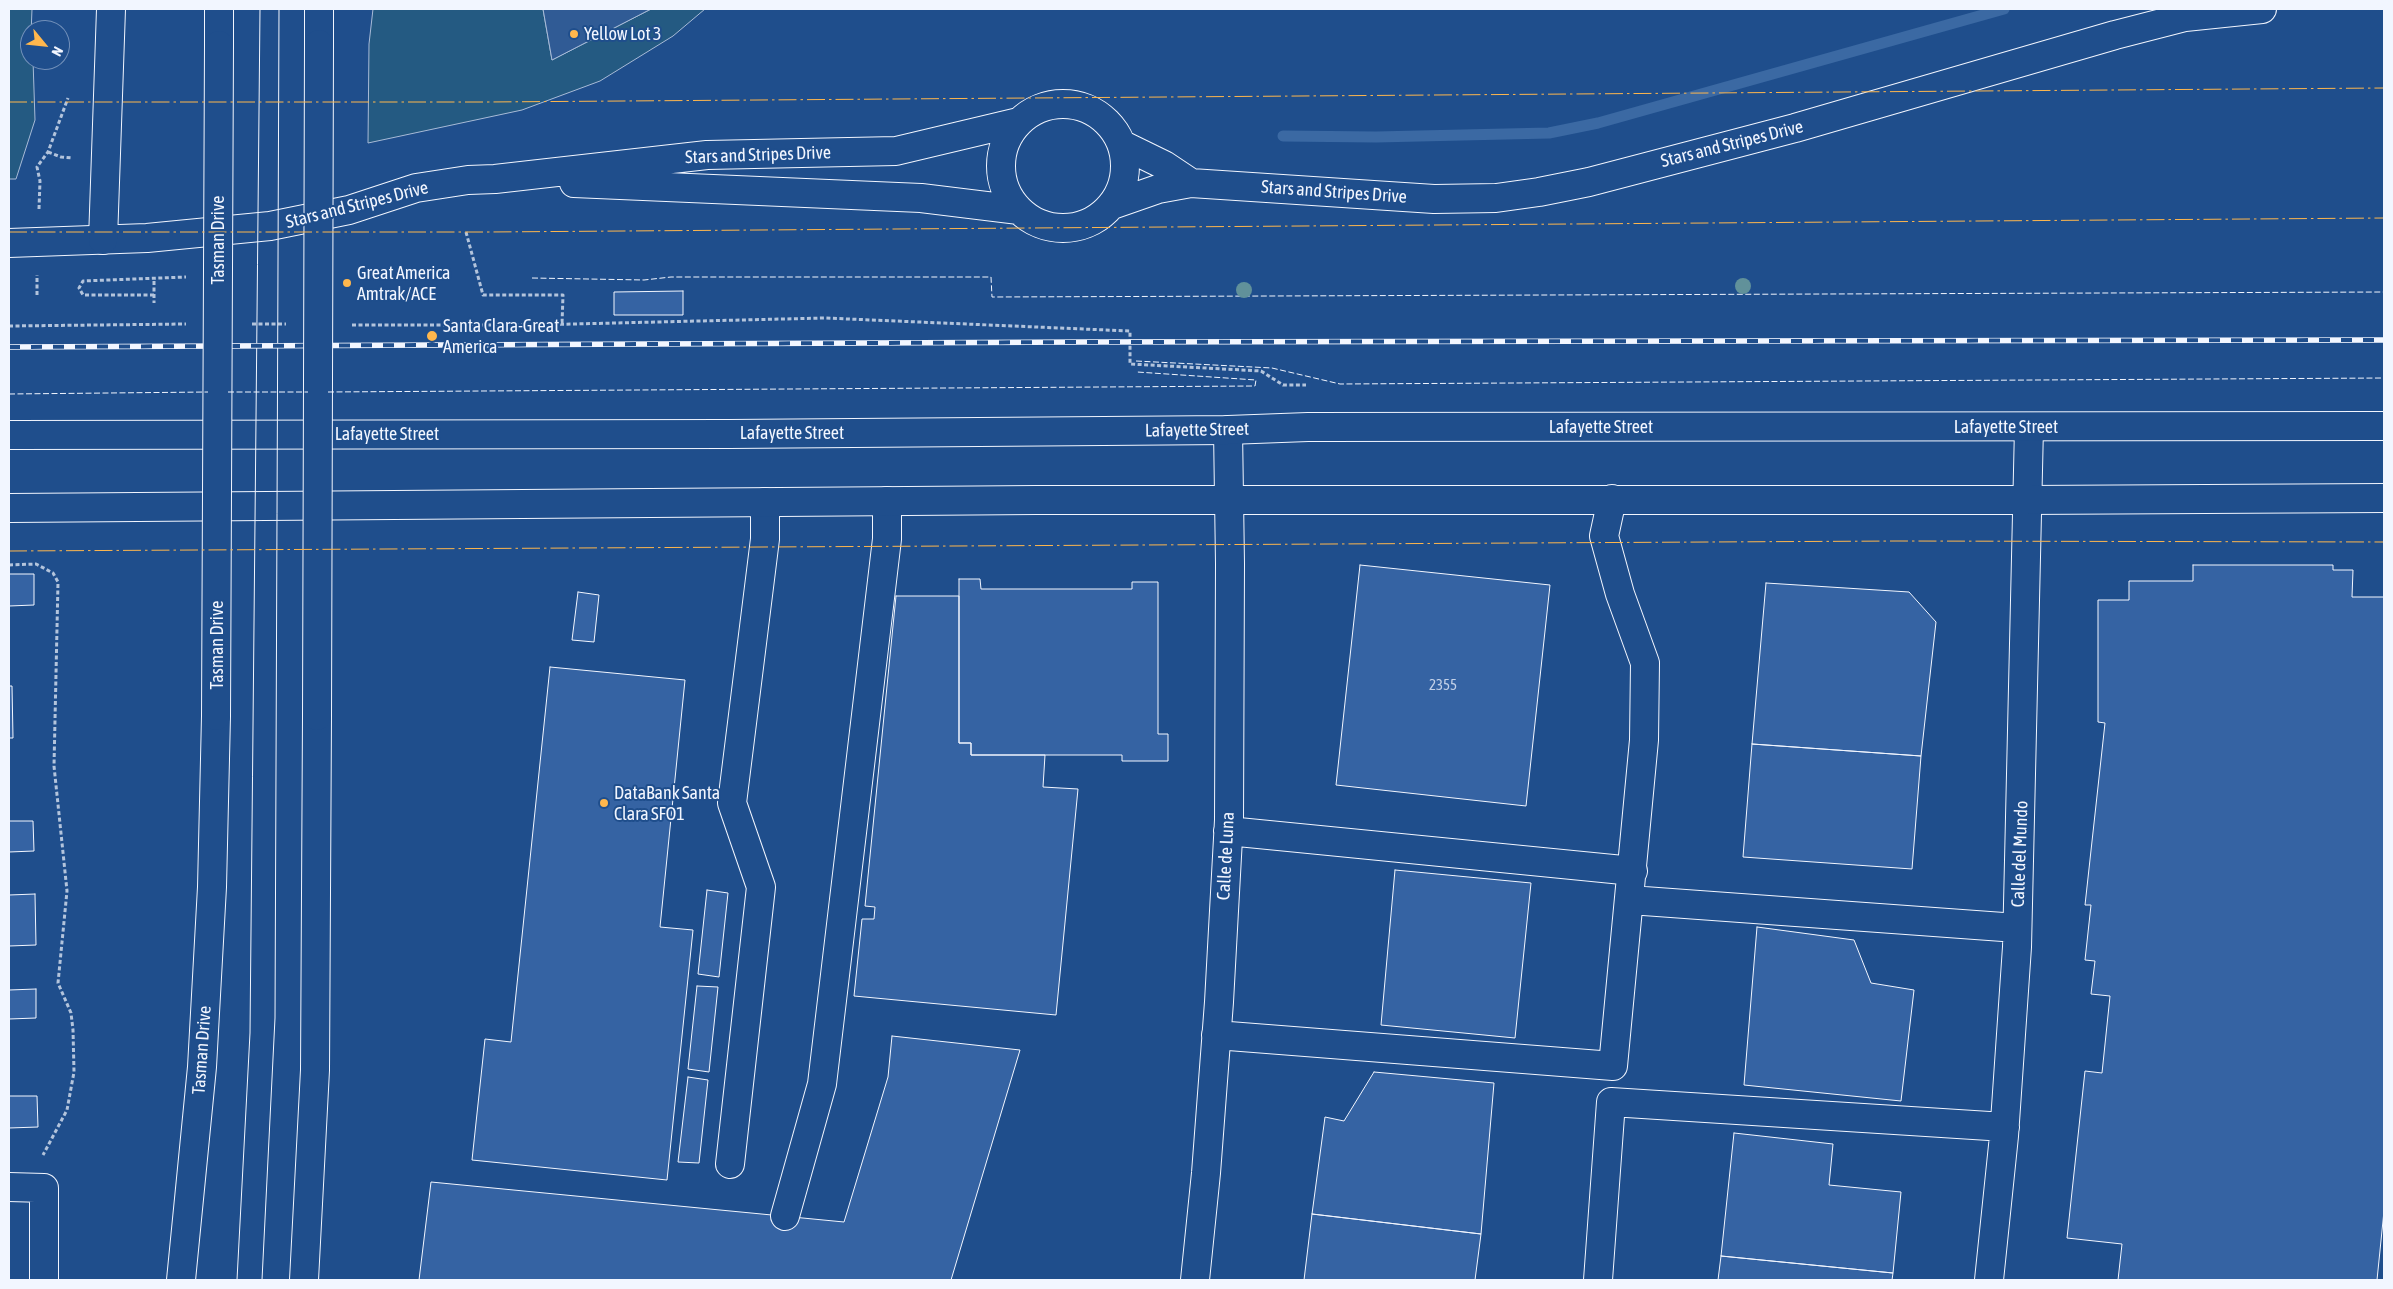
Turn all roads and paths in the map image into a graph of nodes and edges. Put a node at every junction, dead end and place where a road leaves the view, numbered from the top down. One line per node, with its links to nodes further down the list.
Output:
1 (111, 9): 16 (main road)
2 (219, 9): 53 (main road, Tasman Drive, bridge)
3 (319, 9): 54 (main road, bridge)
4 (2262, 9): 12 (main road, Stars and Stripes Drive)
5 (68, 98): 8 (path)
6 (1018, 122): 7 (main road, Stars and Stripes Drive); 10 (main road, Stars and Stripes Drive); 14 (main road, Stars and Stripes Drive)
7 (1123, 145): 12 (main road, Stars and Stripes Drive); 13 (main road, Stars and Stripes Drive)
8 (48, 152): 9 (path); 11 (path)
9 (61, 157)
10 (495, 179): 14 (main road, Stars and Stripes Drive); 16 (main road, Stars and Stripes Drive)
11 (40, 181)
12 (1191, 183): 13 (main road, Stars and Stripes Drive)
13 (1112, 205): 14 (main road, Stars and Stripes Drive)
14 (1019, 210)
15 (466, 232): 25 (path)
16 (103, 240): 17 (main road, Stars and Stripes Drive)
17 (9, 243)
18 (186, 277): 20 (path)
19 (154, 281): 20 (path)
20 (154, 295): 21 (path)
21 (154, 303)
22 (196, 324): 27 (path)
23 (246, 324): 24 (path)
24 (295, 324)
25 (562, 324): 26 (path); 28 (path)
26 (344, 325)
27 (9, 326)
28 (1306, 385)
29 (2029, 426): 30 (main road, Lafayette Street); 31 (main road, Lafayette Street); 36 (main road, Calle del Mundo)
30 (2384, 426)
31 (1228, 430): 32 (main road, Lafayette Street); 35 (main road, Calle de Luna)
32 (9, 435)
33 (2384, 498): 36 (main road)
34 (1612, 499): 35 (main road); 36 (main road); 42 (main road)
35 (1230, 500): 37 (main road); 41 (main road, Calle de Luna)
36 (2027, 500): 44 (main road, Calle del Mundo)
37 (887, 501): 38 (main road); 51 (main road)
38 (765, 502): 39 (main road); 49 (main road)
39 (9, 508)
40 (9, 565): 50 (path)
41 (1228, 831): 42 (main road); 45 (main road, Calle de Luna)
42 (1632, 871): 43 (main road)
43 (1630, 900): 44 (main road); 46 (main road)
44 (2017, 928): 48 (main road, Calle del Mundo)
45 (1216, 1035): 46 (main road); 55 (main road, Calle de Luna)
46 (1613, 1066): 47 (main road)
47 (1611, 1102): 48 (main road); 56 (main road)
48 (2004, 1128): 57 (main road, Calle del Mundo)
49 (730, 1164)
50 (16, 1187): 52 (main road)
51 (786, 1216)
52 (44, 1280)
53 (182, 1280)
54 (304, 1280)
55 (1195, 1280)
56 (1598, 1280)
57 (1989, 1280)

